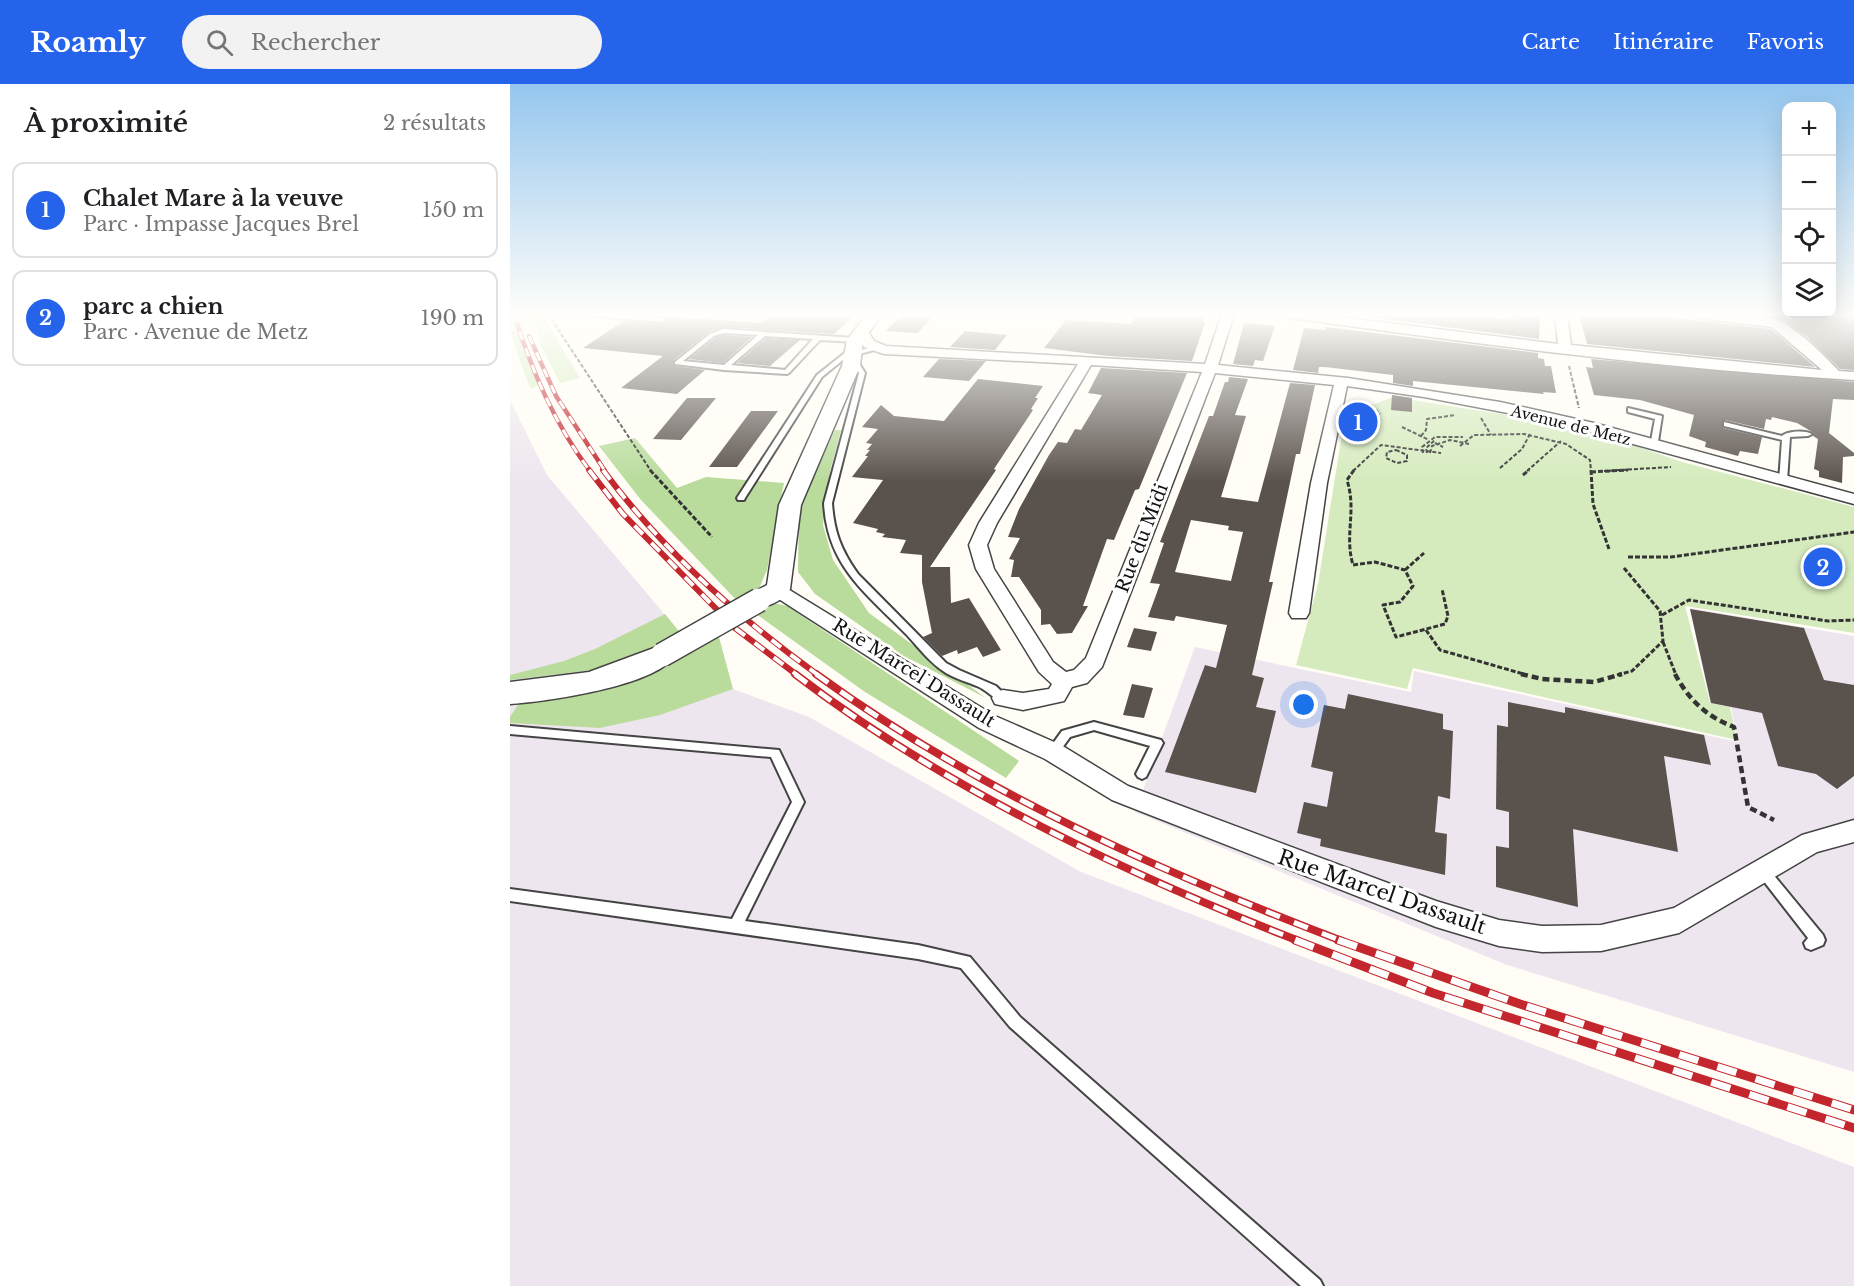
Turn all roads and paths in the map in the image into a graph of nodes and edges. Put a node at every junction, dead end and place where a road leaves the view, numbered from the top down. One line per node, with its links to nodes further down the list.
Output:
1 (584, 370): 47 (path)
2 (756, 370): 3 (lane)
3 (788, 370)
4 (826, 370): 44 (lane)
5 (846, 370): 54 (street)
6 (860, 370): 62 (lane)
7 (1080, 370): 60 (street)
8 (1209, 370): 60 (street, Rue du Midi)
9 (1228, 370): 15 (street, Avenue de Metz)
10 (1570, 370): 24 (path)
11 (1786, 370): 13 (street)
12 (1830, 370): 13 (street)
13 (1835, 375): 14 (street)
14 (1854, 376)
15 (1341, 383): 24 (street, Avenue de Metz); 55 (street)
16 (1371, 405): 19 (path)
17 (1631, 410): 34 (lane)
18 (1467, 413): 28 (path)
19 (1380, 414)
20 (1478, 414): 26 (path)
21 (1727, 424): 30 (lane)
22 (1402, 427): 28 (path)
23 (1530, 427): 27 (path)
24 (1584, 427): 31 (path); 34 (street, Avenue de Metz)
25 (1808, 434): 30 (lane)
26 (1491, 435): 27 (path); 33 (path)
27 (1530, 435): 31 (path); 40 (path)
28 (1421, 436): 32 (path)
29 (1463, 437): 36 (path)
30 (1785, 439): 43 (lane)
31 (1560, 442): 41 (path); 42 (path)
32 (1435, 443): 33 (path); 33 (path); 35 (path); 36 (path); 36 (path)
33 (1465, 444)
34 (1654, 446): 43 (street, Avenue de Metz)
35 (1443, 447)
36 (1428, 453): 37 (path); 52 (path)
37 (1441, 453)
38 (1392, 462): 38 (path)
39 (1675, 467): 41 (path)
40 (1500, 468)
41 (1591, 472): 48 (path)
42 (1523, 475)
43 (1783, 482): 45 (street, Avenue de Metz)
44 (741, 498)
45 (1854, 499)
46 (1854, 532): 50 (path)
47 (712, 537)
48 (1608, 549)
49 (1424, 553): 52 (path)
50 (1628, 557)
51 (1624, 568): 56 (path)
52 (1405, 570): 58 (path)
53 (1442, 589): 58 (path)
54 (769, 594): 61 (street, bridge); 64 (street, Rue Marcel Dassault)
55 (1299, 613)
56 (1661, 616): 57 (path); 59 (path)
57 (1854, 620)
58 (1426, 630): 59 (path)
59 (1663, 641): 66 (path)
60 (1065, 680): 62 (street, Rue du Midi)
61 (510, 693)
62 (1004, 698)
63 (510, 730): 70 (lane)
64 (1053, 752): 65 (lane); 68 (street, Rue Marcel Dassault)
65 (1142, 774)
66 (1774, 820)
67 (1854, 831): 68 (street, Rue Marcel Dassault)
68 (1763, 871): 71 (lane)
69 (510, 895): 70 (lane)
70 (735, 926): 72 (lane)
71 (1811, 943)
72 (1314, 1286)

